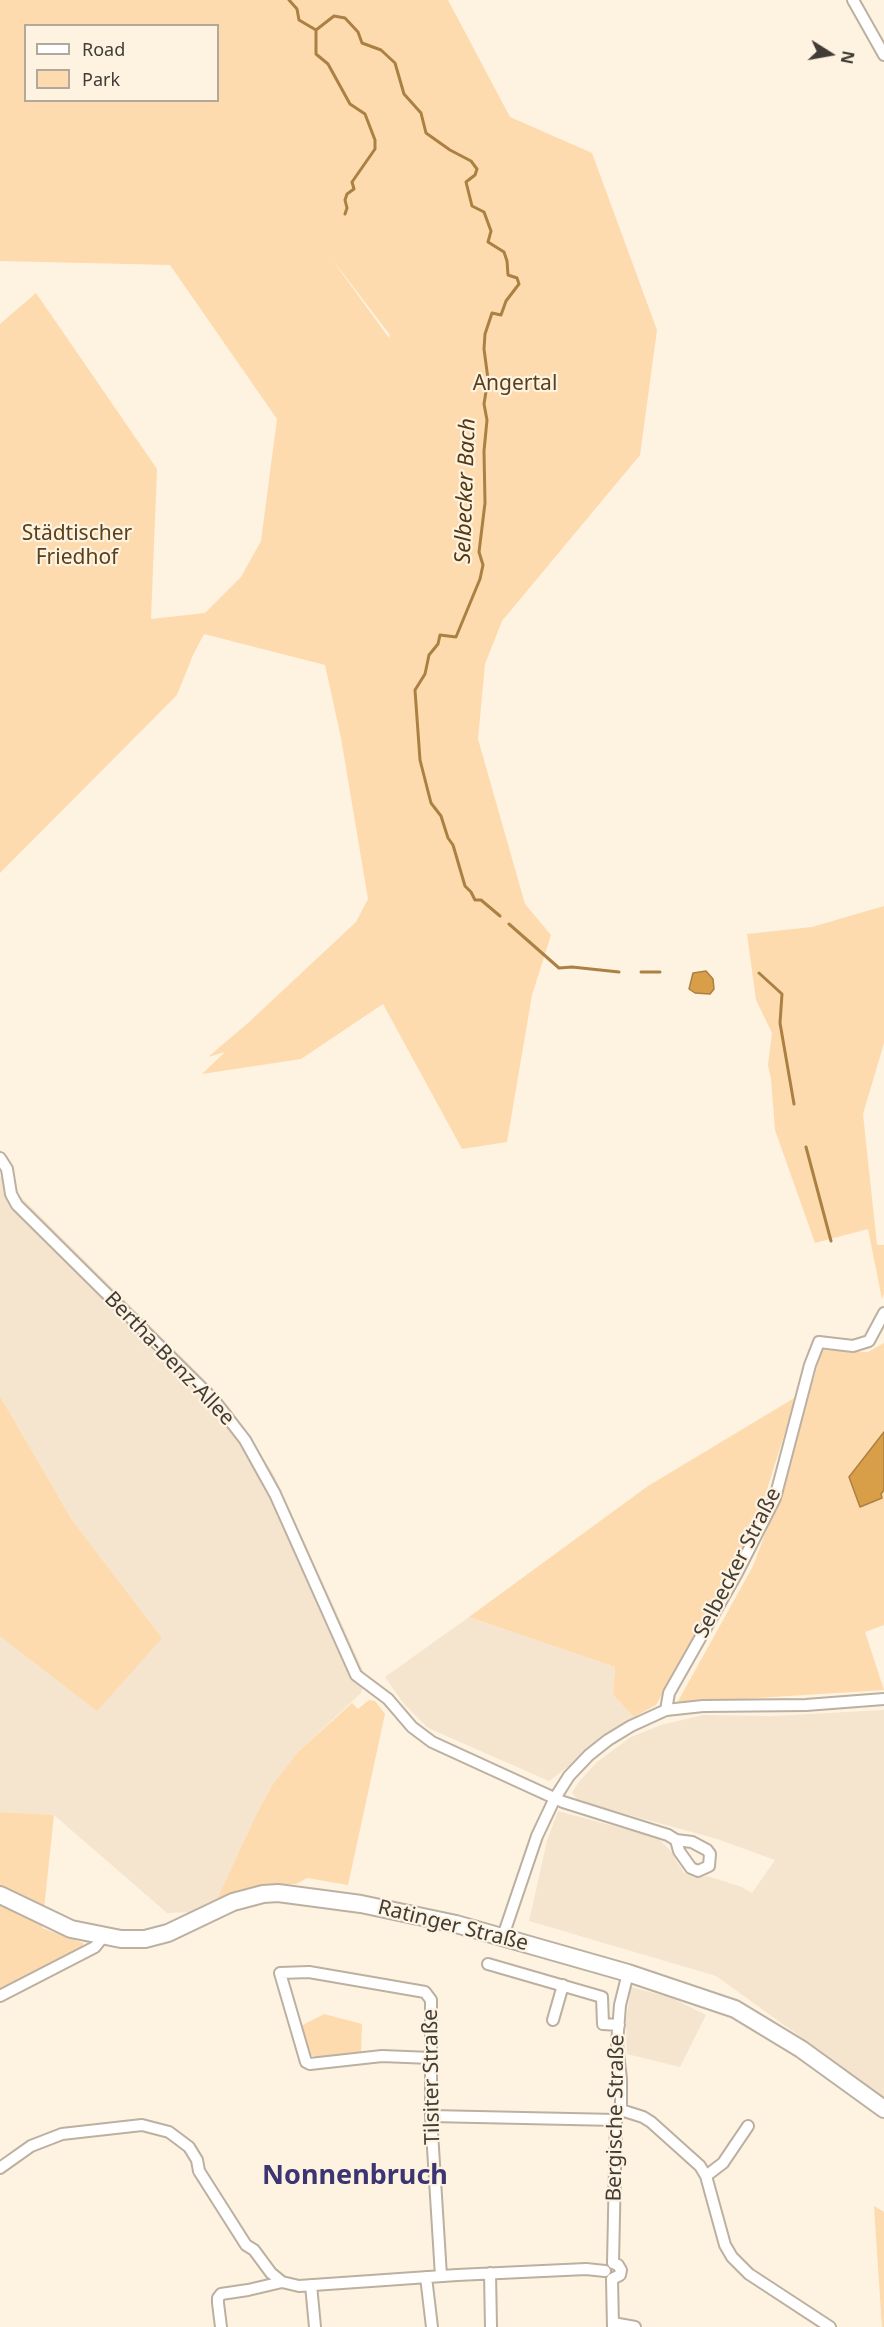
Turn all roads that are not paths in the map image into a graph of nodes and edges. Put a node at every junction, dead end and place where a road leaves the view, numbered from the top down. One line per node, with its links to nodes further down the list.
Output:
1 (852, 0): 2 (street)
2 (884, 55)
3 (0, 1158): 4 (street, Bertha-Benz-Allee)
4 (5, 1193): 8 (street, Bertha-Benz-Allee)
5 (884, 1313): 7 (street, Selbecker Straße)
6 (884, 1699): 7 (street)
7 (666, 1710): 8 (street)
8 (555, 1798): 9 (street, Bertha-Benz-Allee); 11 (street)
9 (676, 1840)
10 (0, 1895): 12 (main road, Ratinger Straße)
11 (503, 1936): 12 (main road, Ratinger Straße); 14 (main road, Ratinger Straße)
12 (103, 1937): 16 (street)
13 (488, 1964): 15 (street)
14 (628, 1973): 18 (street, Bergische Straße); 20 (main road, Ratinger Straße)
15 (563, 1985): 17 (street); 18 (street)
16 (0, 1996)
17 (553, 2020)
18 (619, 2025): 21 (street, Bergische Straße)
19 (431, 2058): 19 (street, Tilsiter Straße); 22 (street, Tilsiter Straße)
20 (884, 2109)
21 (618, 2115): 22 (street); 25 (street); 26 (street, Bergische Straße)
22 (431, 2116): 28 (street, Tilsiter Straße)
23 (747, 2126): 25 (street)
24 (0, 2168): 30 (street)
25 (706, 2176): 38 (street)
26 (610, 2271): 27 (street); 32 (street, Bergische Straße)
27 (490, 2273): 28 (street); 36 (street)
28 (441, 2276): 29 (street)
29 (426, 2277): 31 (street); 35 (street)
30 (282, 2282): 31 (street); 33 (street)
31 (311, 2285): 34 (street)
32 (613, 2325): 37 (street)
33 (221, 2327)
34 (315, 2327)
35 (432, 2327)
36 (491, 2327)
37 (636, 2327)
38 (830, 2327)

